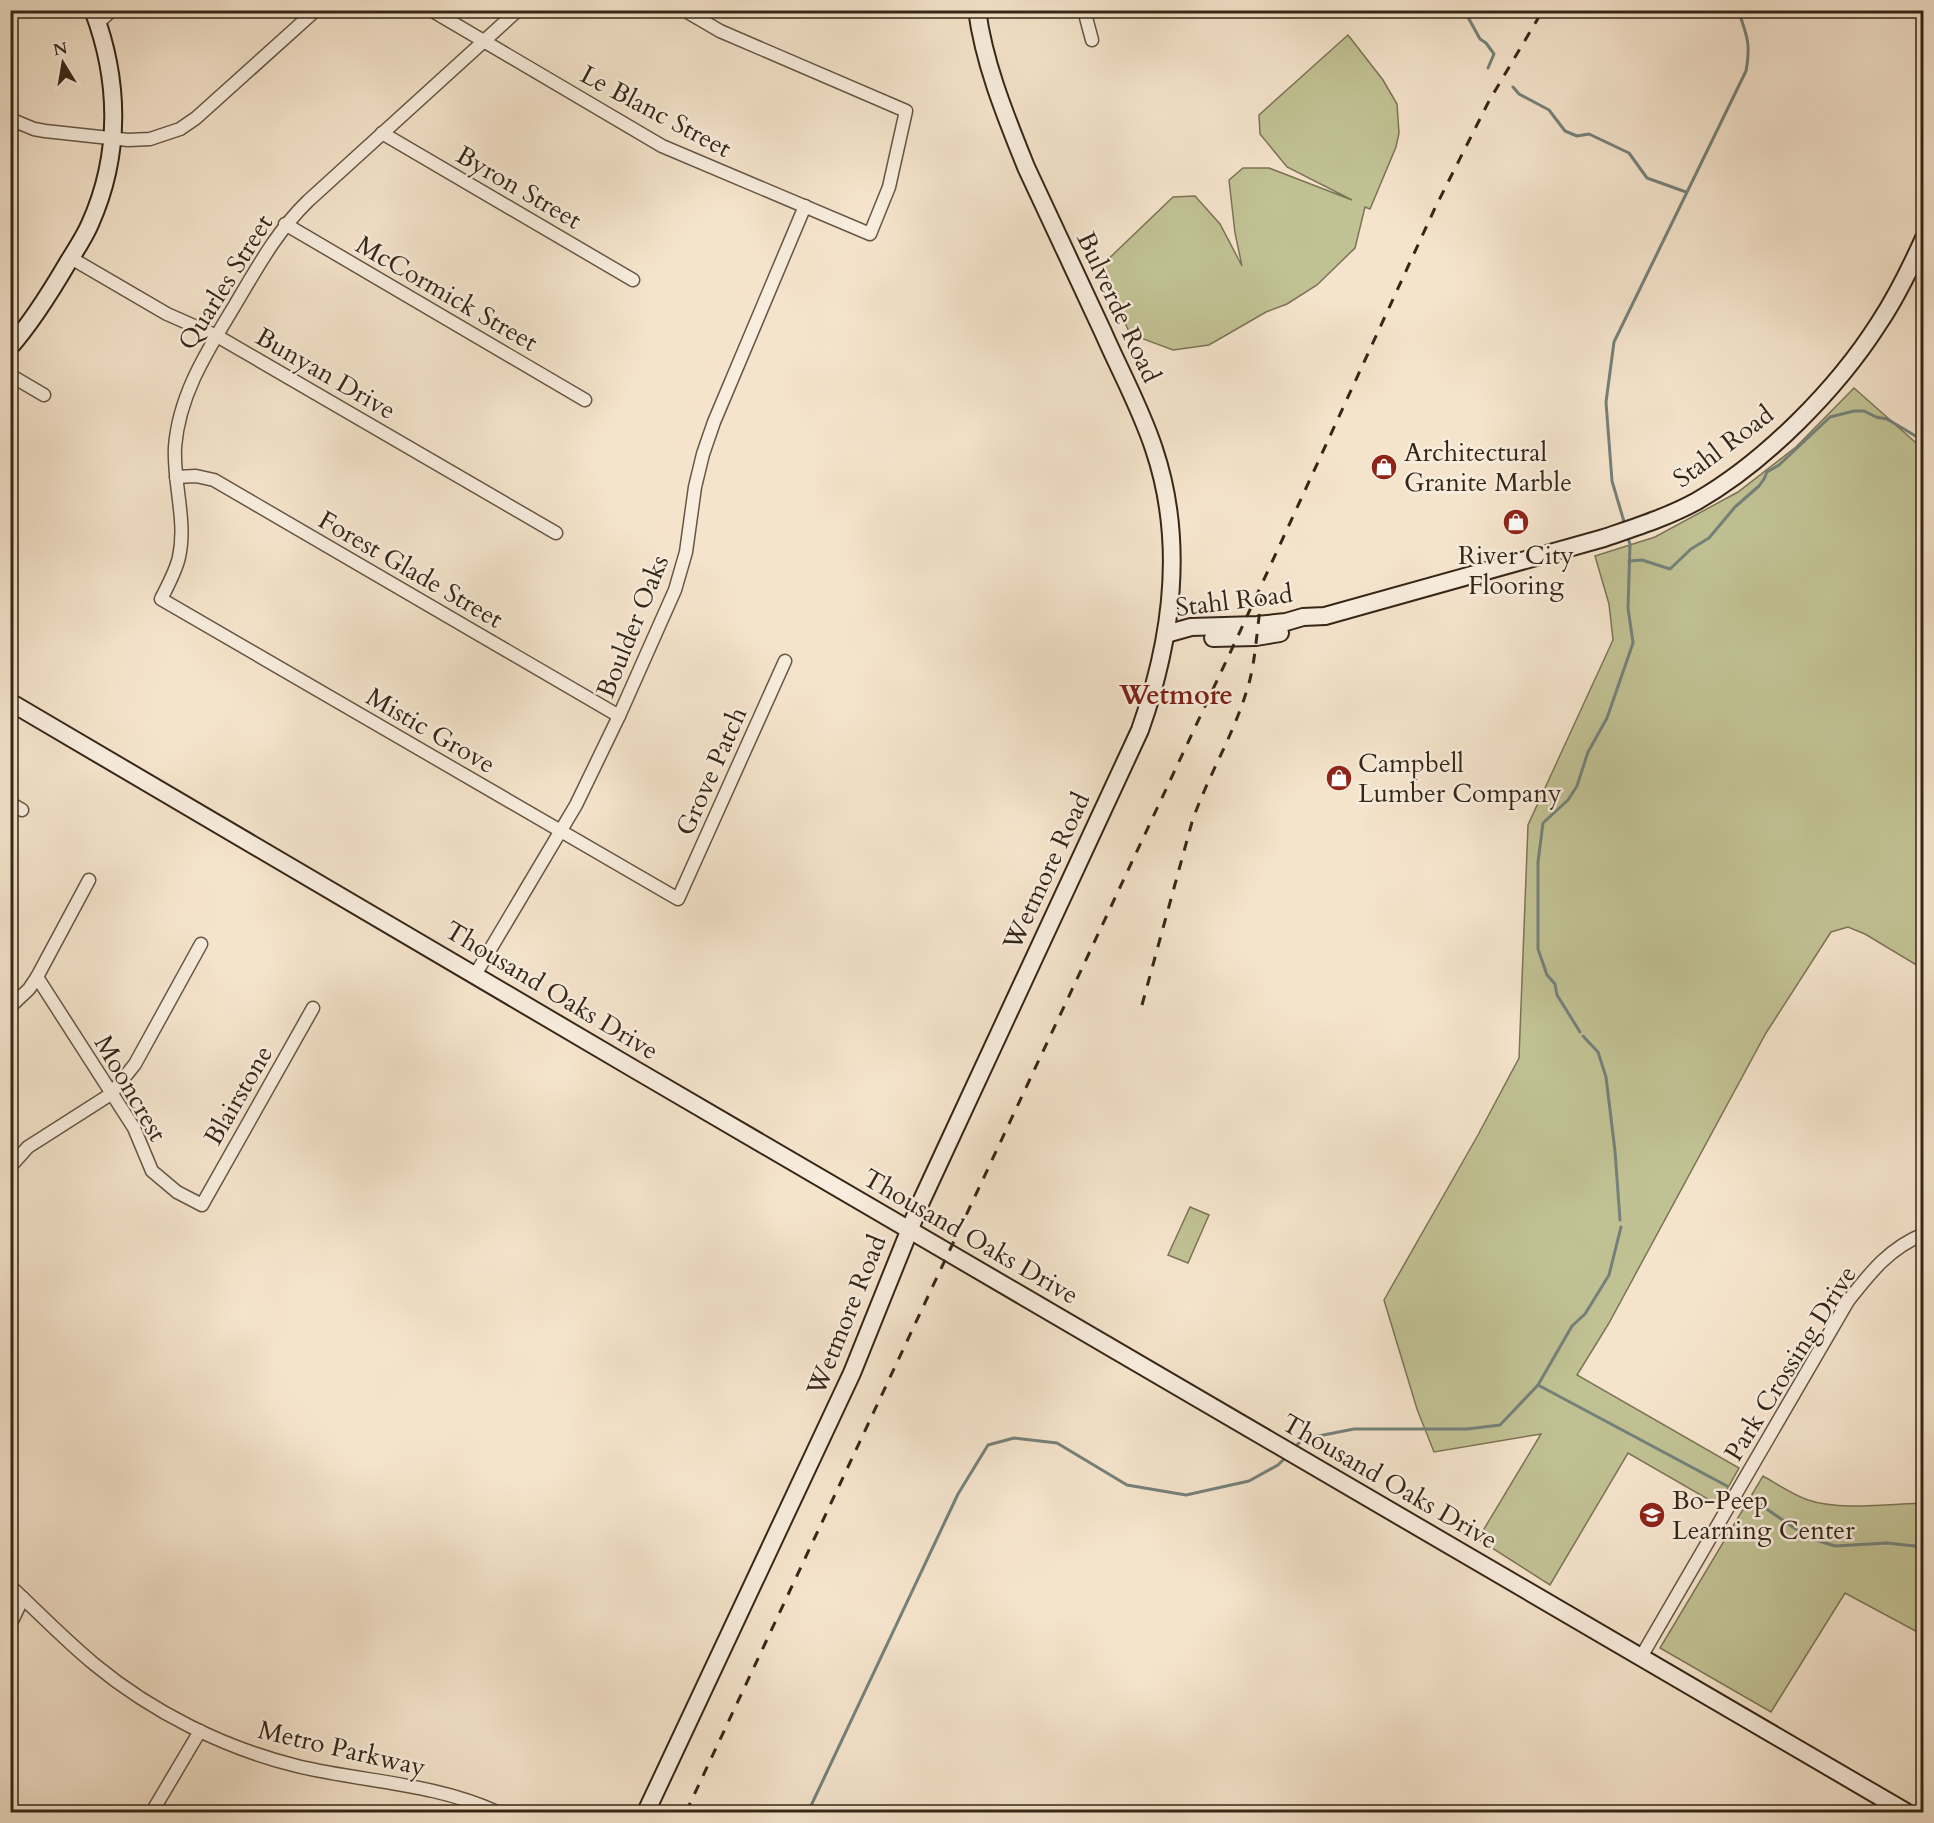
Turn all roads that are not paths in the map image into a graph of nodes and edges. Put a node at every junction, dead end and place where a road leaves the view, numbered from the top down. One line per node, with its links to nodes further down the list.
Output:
1 (112, 10): 8 (street)
2 (315, 10): 13 (street)
3 (430, 10): 10 (street, Le Blanc Street)
4 (518, 10): 10 (street, Quarles Street)
5 (684, 10): 14 (street, Le Blanc Street)
6 (977, 10): 28 (main road, Bulverde Road)
7 (1084, 10): 9 (street)
8 (96, 17): 13 (main road)
9 (1092, 40)
10 (484, 42): 12 (street, Quarles Street); 14 (street, Le Blanc Street)
11 (10, 119): 13 (street)
12 (382, 133): 15 (street, Quarles Street); 19 (street, Byron Street)
13 (113, 139): 17 (main road)
14 (805, 206): 31 (street, Boulder Oaks)
15 (285, 224): 20 (street, Quarles Street); 24 (street, McCormick Street)
16 (1923, 238): 18 (main road, Stahl Road)
17 (71, 258): 20 (street, Bunyan Drive); 21 (main road)
18 (1919, 259): 28 (main road, Stahl Road)
19 (633, 280)
20 (217, 336): 25 (street, Quarles Street); 26 (street, Bunyan Drive)
21 (10, 347)
22 (10, 375): 23 (street)
23 (44, 395)
24 (585, 400)
25 (176, 477): 27 (street, Quarles Street); 31 (street, Forest Glade Street)
26 (556, 533)
27 (161, 598): 34 (street, Mistic Grove)
28 (1166, 634): 45 (main road, Wetmore Road)
29 (785, 661): 36 (street, Grove Patch)
30 (10, 702): 38 (main road, Thousand Oaks Drive)
31 (619, 716): 34 (street, Boulder Oaks)
32 (10, 803): 33 (street)
33 (22, 810)
34 (561, 832): 36 (street, Mistic Grove); 38 (street, Boulder Oaks)
35 (89, 880): 39 (street)
36 (678, 899)
37 (201, 944): 42 (street)
38 (475, 975): 45 (main road, Thousand Oaks Drive)
39 (38, 977): 40 (street); 42 (street, Mooncrest)
40 (10, 1007)
41 (313, 1008): 44 (street, Blairstone)
42 (111, 1094): 43 (street); 44 (street, Mooncrest)
43 (10, 1167)
44 (202, 1205)
45 (909, 1229): 50 (main road, Thousand Oaks Drive); 54 (main road, Wetmore Road)
46 (1923, 1234): 50 (street, Park Crossing Drive)
47 (10, 1587): 48 (street, Metro Parkway)
48 (23, 1598): 49 (street); 51 (street, Metro Parkway)
49 (10, 1625)
50 (1641, 1657): 55 (main road, Thousand Oaks Drive)
51 (200, 1731): 52 (street); 53 (street, Metro Parkway)
52 (152, 1812)
53 (497, 1812)
54 (646, 1812)
55 (1906, 1812)

